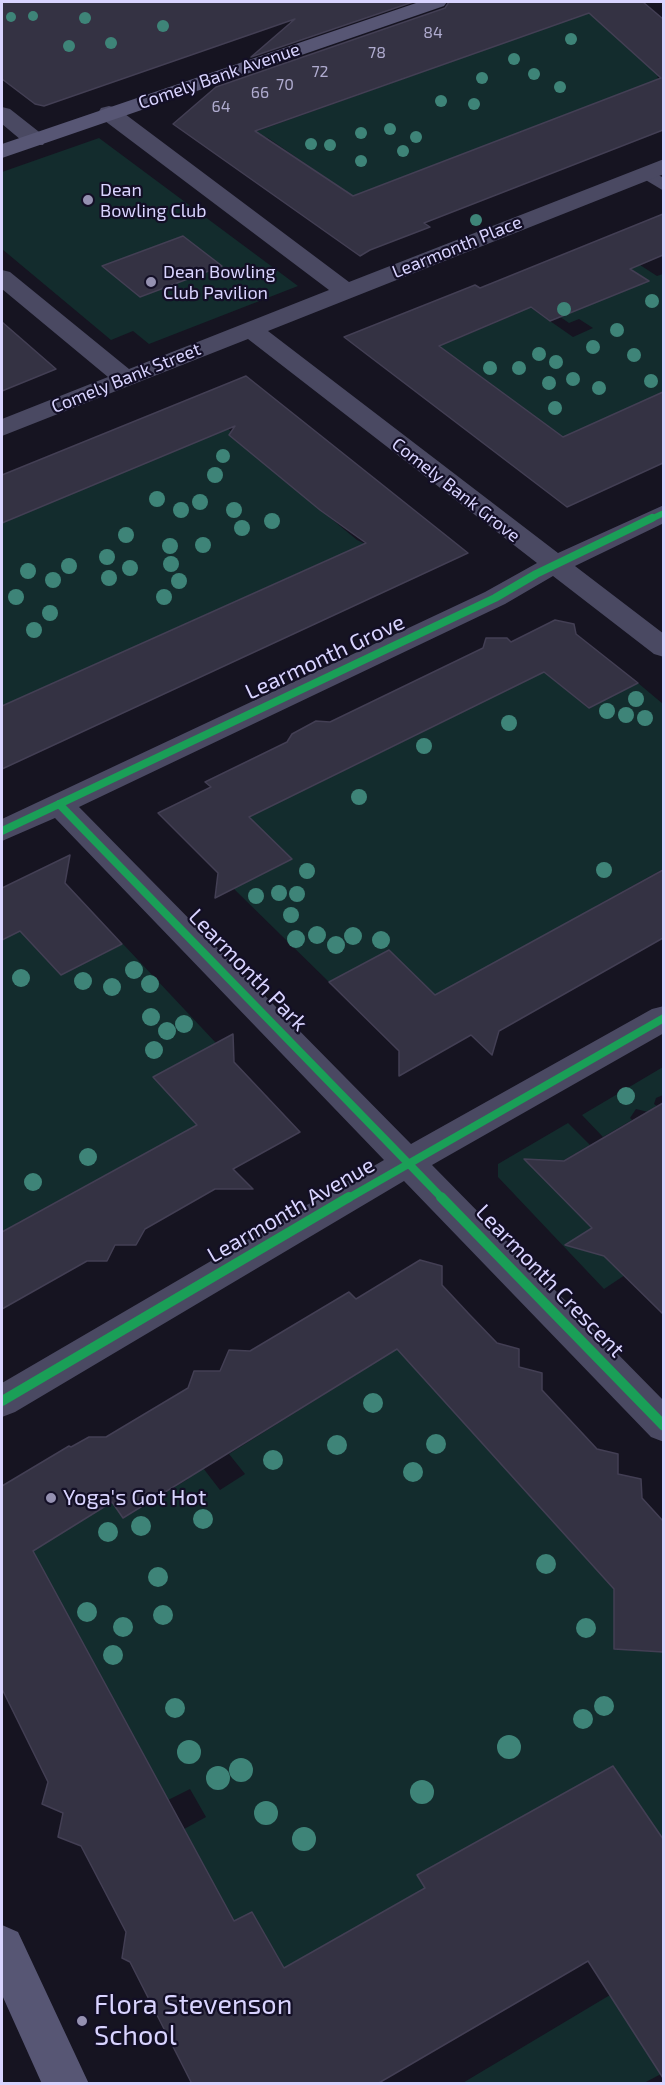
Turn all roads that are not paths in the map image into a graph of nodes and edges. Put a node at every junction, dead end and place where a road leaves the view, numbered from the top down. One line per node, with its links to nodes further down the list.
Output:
1 (437, 2): 2 (street, Comely Bank Avenue)
2 (109, 113): 4 (street, Comely Bank Avenue); 8 (street)
3 (2, 114): 4 (street)
4 (35, 140): 5 (street, Comely Bank Avenue)
5 (2, 151)
6 (657, 175): 8 (street, Learmonth Place)
7 (2, 276): 10 (street)
8 (346, 291): 9 (street, Learmonth Place)
9 (249, 329): 10 (street, Comely Bank Street); 13 (street, Comely Bank Grove)
10 (126, 378): 11 (street, Comely Bank Street)
11 (2, 428)
12 (663, 513): 13 (street, Learmonth Grove)
13 (554, 565): 14 (street, Comely Bank Grove); 15 (street, Learmonth Grove)
14 (663, 648)
15 (59, 804): 16 (street, Learmonth Grove); 18 (street, Learmonth Park)
16 (2, 831)
17 (663, 1018): 18 (street, Learmonth Avenue)
18 (409, 1162): 19 (street, Learmonth Avenue); 20 (street, Learmonth Crescent)
19 (2, 1401)
20 (663, 1425)
21 (2, 1947): 22 (street)
22 (66, 2084)

